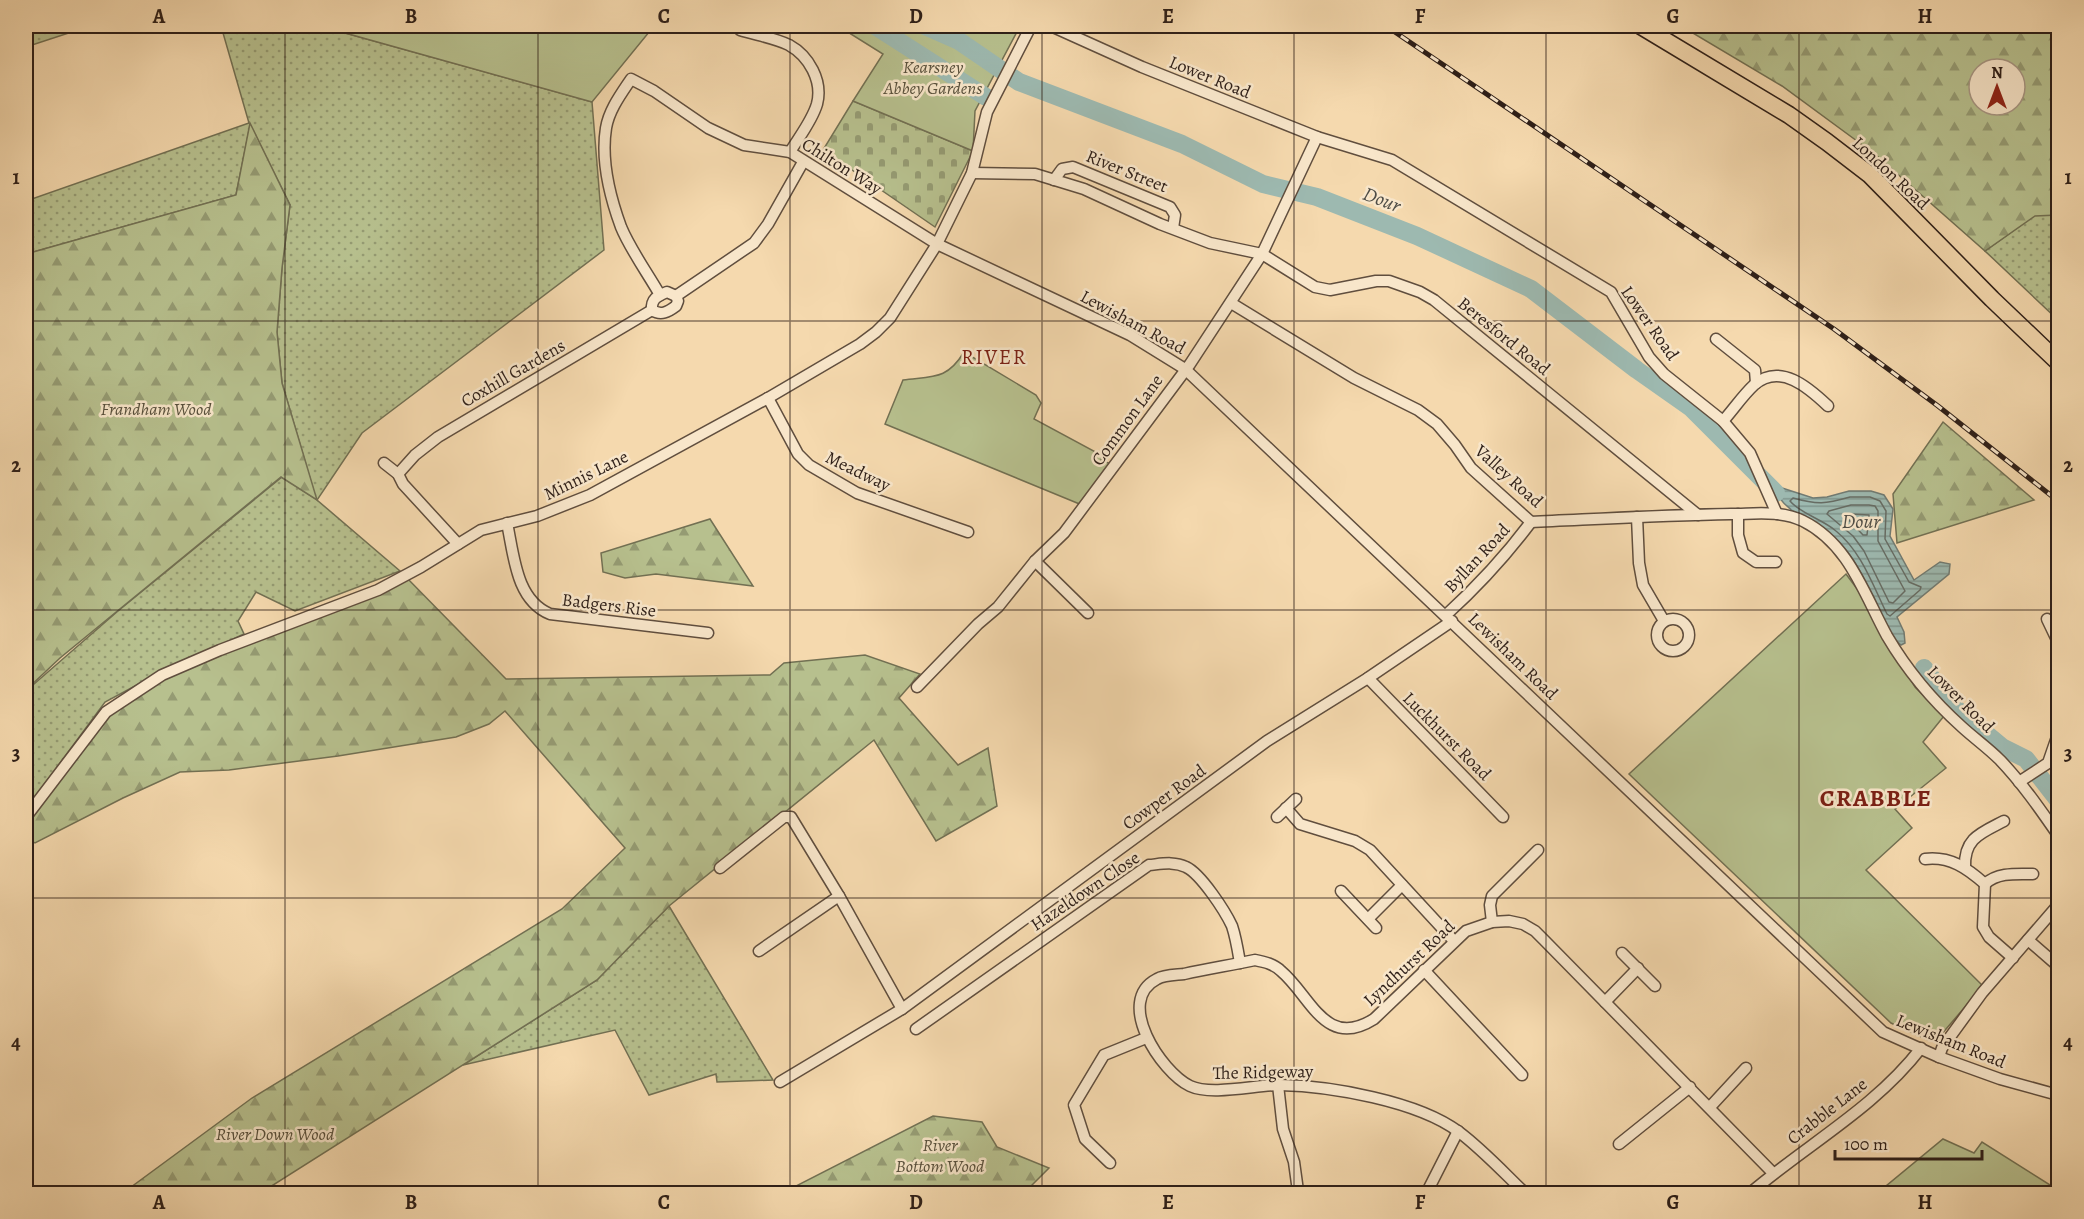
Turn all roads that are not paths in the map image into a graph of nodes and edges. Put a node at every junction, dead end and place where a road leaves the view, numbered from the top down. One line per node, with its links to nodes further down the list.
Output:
1 (1031, 26): 8 (street, Minnis Lane)
2 (1051, 26): 5 (street, Lower Road)
3 (1641, 26): 18 (main road, London Road)
4 (740, 30): 6 (street)
5 (1317, 137): 12 (street, Common Lane); 23 (street, Lower Road)
6 (790, 152): 7 (street, Chilton Way); 13 (street, Chilton Way)
7 (803, 162): 11 (street, Chilton Way); 14 (street, Coxhill Gardens)
8 (972, 173): 9 (street, River Street); 11 (street, Minnis Lane)
9 (1054, 180): 10 (street, River Street); 10 (street, River Street)
10 (1173, 228): 12 (street, River Street)
11 (936, 244): 19 (street, Lewisham Road); 21 (street, Minnis Lane)
12 (1262, 254): 15 (street, Common Lane); 28 (street, Beresford Road)
13 (660, 295): 14 (street); 16 (street)
14 (676, 296): 16 (street, Coxhill Gardens)
15 (1231, 303): 19 (street, Common Lane); 30 (street, Valley Road)
16 (652, 310): 25 (street, Coxhill Gardens)
17 (1716, 339): 20 (street)
18 (2058, 362)
19 (1185, 369): 34 (street, Common Lane); 37 (street, Lewisham Road)
20 (1756, 383): 22 (street); 23 (street)
21 (768, 398): 31 (street, Minnis Lane); 32 (street, Meadway)
22 (1828, 406)
23 (1724, 421): 27 (street, Lower Road)
24 (384, 463): 25 (street)
25 (398, 474): 33 (street)
26 (1738, 514): 27 (street, Valley Road); 28 (street, Valley Road); 35 (street)
27 (1777, 514): 45 (street, Lower Road)
28 (1698, 515): 29 (street, Valley Road)
29 (1637, 517): 30 (street, Valley Road); 39 (street)
30 (1531, 522): 37 (street, Byllan Road)
31 (507, 524): 33 (street, Minnis Lane); 40 (street, Badgers Rise)
32 (968, 532)
33 (458, 544): 50 (street, Minnis Lane)
34 (1035, 561): 36 (street); 43 (street, Common Lane)
35 (1776, 562)
36 (1088, 613)
37 (1449, 618): 42 (street, Cowper Road); 79 (street, Lewisham Road)
38 (2047, 619): 41 (street)
39 (1664, 621)
40 (708, 633)
41 (2058, 642)
42 (1368, 678): 49 (street, Luckhurst Road); 76 (street, Cowper Road)
43 (916, 687)
44 (2058, 734): 45 (street)
45 (2019, 782): 52 (street, Lower Road)
46 (1296, 800): 47 (street)
47 (1286, 808): 48 (street); 59 (street)
48 (1277, 816)
49 (1503, 816)
50 (26, 817)
51 (2004, 821): 55 (street)
52 (2058, 835)
53 (1538, 850): 63 (street)
54 (1925, 859): 55 (street)
55 (1965, 867): 58 (street)
56 (720, 868): 61 (street)
57 (2033, 874): 58 (street)
58 (1985, 884): 68 (street)
59 (1402, 885): 60 (street); 65 (street)
60 (1341, 891)
61 (839, 896): 66 (street); 76 (street)
62 (2058, 905): 64 (street)
63 (1492, 922): 65 (street, Lyndhurst Road); 75 (street, Lyndhurst Road)
64 (2028, 940): 68 (street); 70 (street)
65 (1454, 941): 72 (street, Lyndhurst Road)
66 (759, 951)
67 (1622, 952): 71 (street)
68 (2013, 958): 80 (street)
69 (1240, 963): 72 (street, Lyndhurst Road); 74 (street, Lyndhurst Road); 77 (street, Hazeldown Close)
70 (2058, 966)
71 (1638, 968): 73 (street); 75 (street)
72 (1424, 970): 82 (street)
73 (1655, 986)
74 (1142, 993): 78 (street, The Ridgeway)
75 (1605, 1002): 85 (street, Lyndhurst Road)
76 (902, 1009): 83 (street, Cowper Road)
77 (916, 1029)
78 (1146, 1038): 84 (street, The Ridgeway); 90 (street)
79 (1921, 1048): 80 (street, Lewisham Road); 91 (street, Crabble Lane)
80 (1939, 1056): 86 (street, Lewisham Road)
81 (1746, 1068): 87 (street)
82 (1522, 1075)
83 (780, 1082)
84 (1278, 1085): 88 (street, The Ridgeway); 92 (street)
85 (1690, 1088): 87 (street, Lyndhurst Road); 89 (street)
86 (2058, 1095)
87 (1710, 1107): 91 (street, Lyndhurst Road)
88 (1458, 1131): 93 (street); 94 (street, The Ridgeway)
89 (1619, 1144)
90 (1110, 1163)
91 (1773, 1173): 95 (street, Crabble Lane)
92 (1296, 1194)
93 (1426, 1194)
94 (1526, 1194)
95 (1749, 1194)

